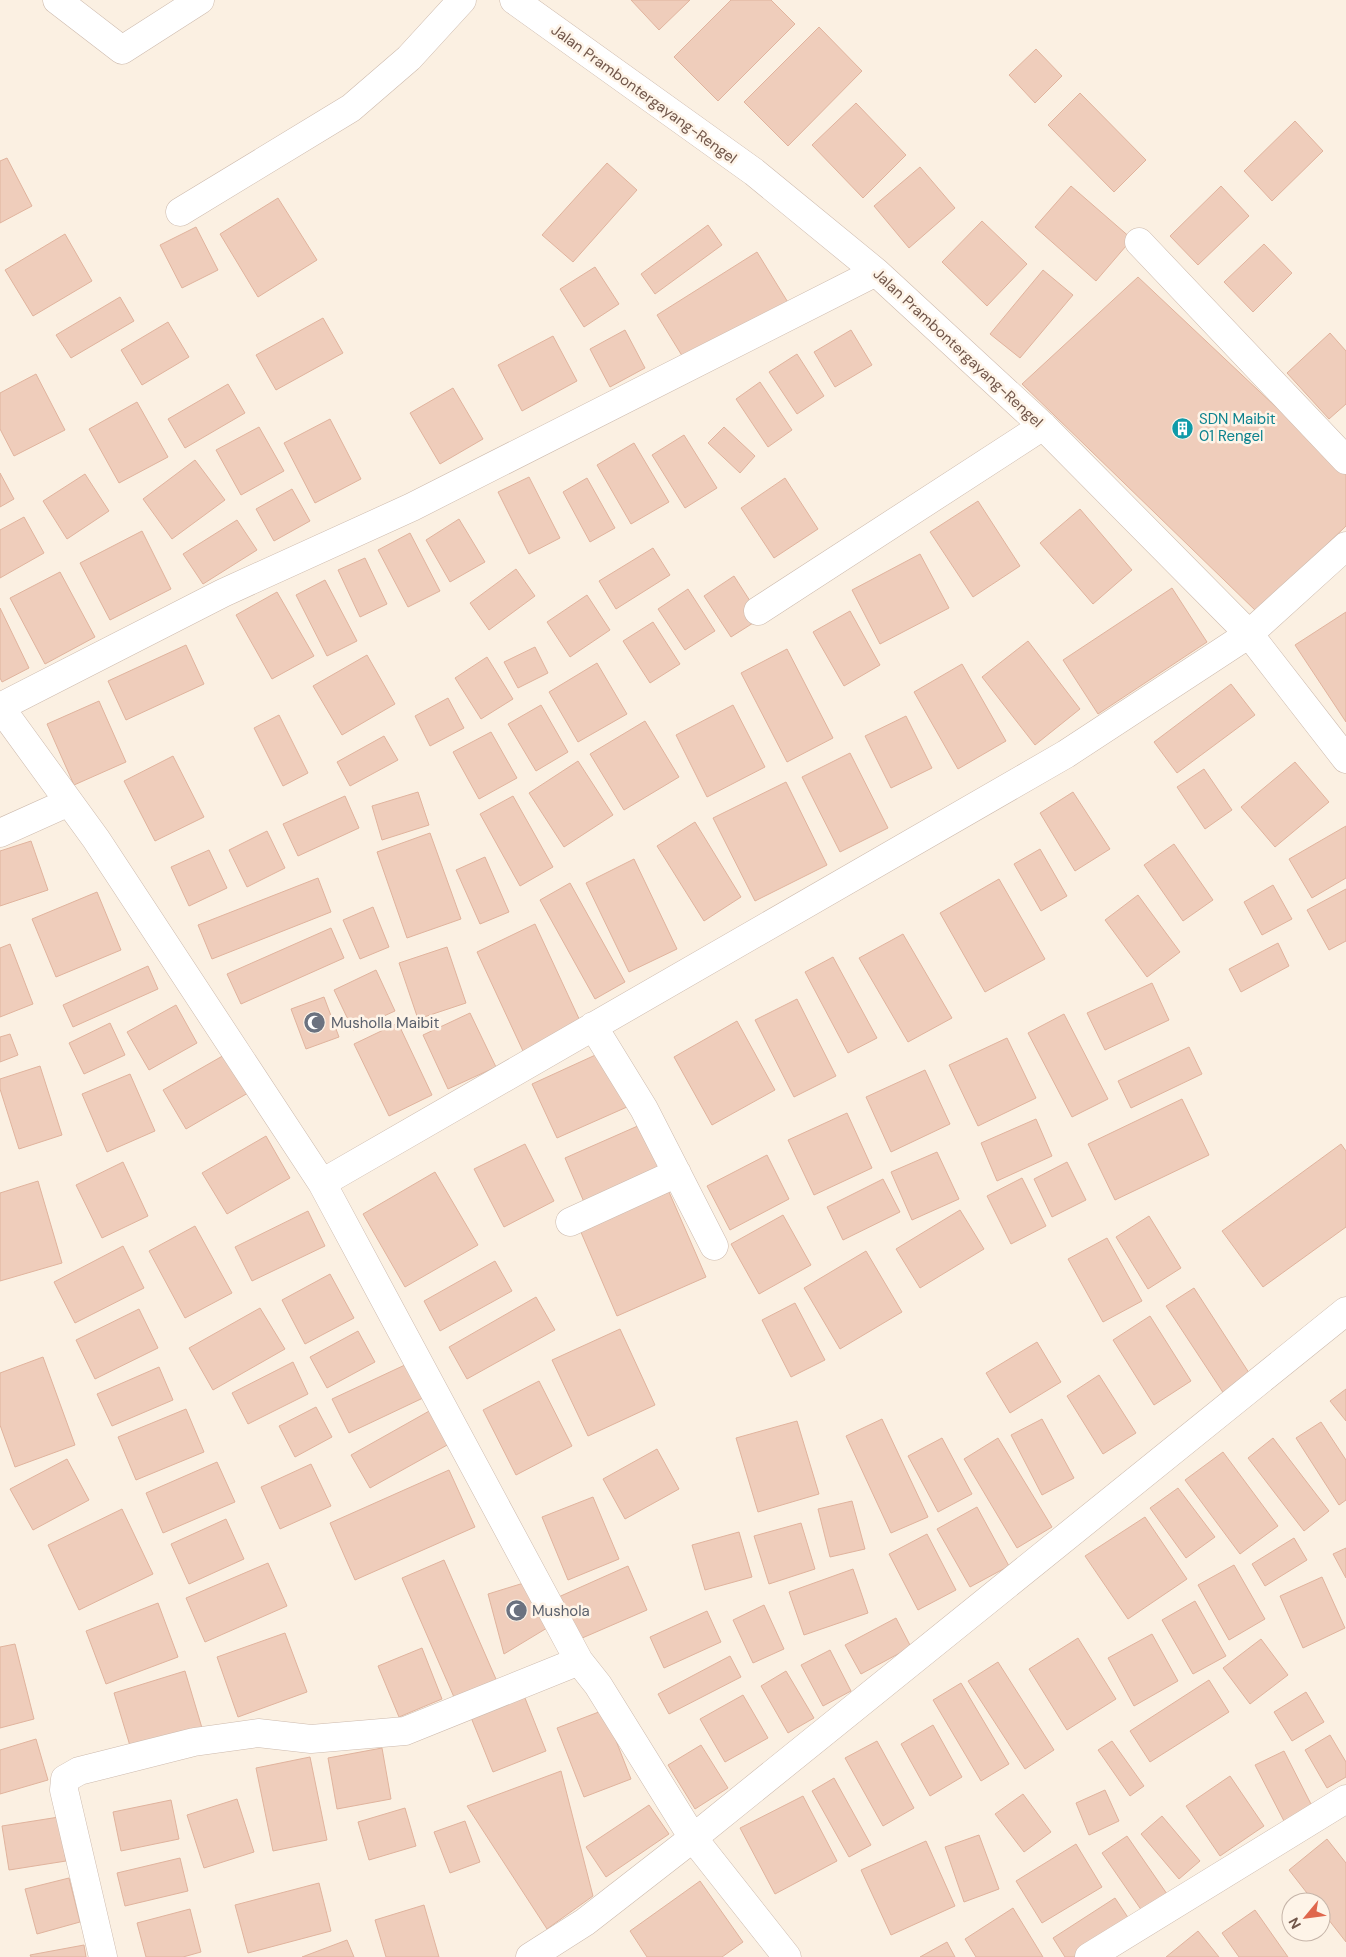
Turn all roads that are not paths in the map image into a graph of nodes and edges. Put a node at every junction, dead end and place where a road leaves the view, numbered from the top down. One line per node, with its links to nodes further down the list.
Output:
1 (57, 0): 2 (street)
2 (200, 0)
3 (462, 0): 5 (street)
4 (514, 0): 7 (street, Jalan Prambontergayang-Rengel)
5 (180, 212)
6 (1138, 242): 9 (street)
7 (876, 272): 8 (street, Jalan Prambontergayang-Rengel); 13 (street)
8 (1043, 426): 11 (street); 12 (street, Jalan Prambontergayang-Rengel)
9 (1346, 460)
10 (1346, 546): 12 (street)
11 (758, 611)
12 (1249, 634): 14 (street, Jalan Prambontergayang-Rengel); 17 (street)
13 (0, 707): 15 (street)
14 (1346, 759)
15 (69, 802): 16 (street); 19 (street)
16 (0, 833)
17 (593, 1026): 18 (street); 19 (street)
18 (676, 1172): 20 (street); 21 (street)
19 (322, 1183): 23 (street)
20 (570, 1222)
21 (714, 1246)
22 (1346, 1311): 25 (street)
23 (586, 1671): 25 (street); 26 (street)
24 (1346, 1799): 29 (street)
25 (693, 1838): 27 (street); 28 (street)
26 (103, 1957)
27 (530, 1957)
28 (787, 1957)
29 (1089, 1957)

